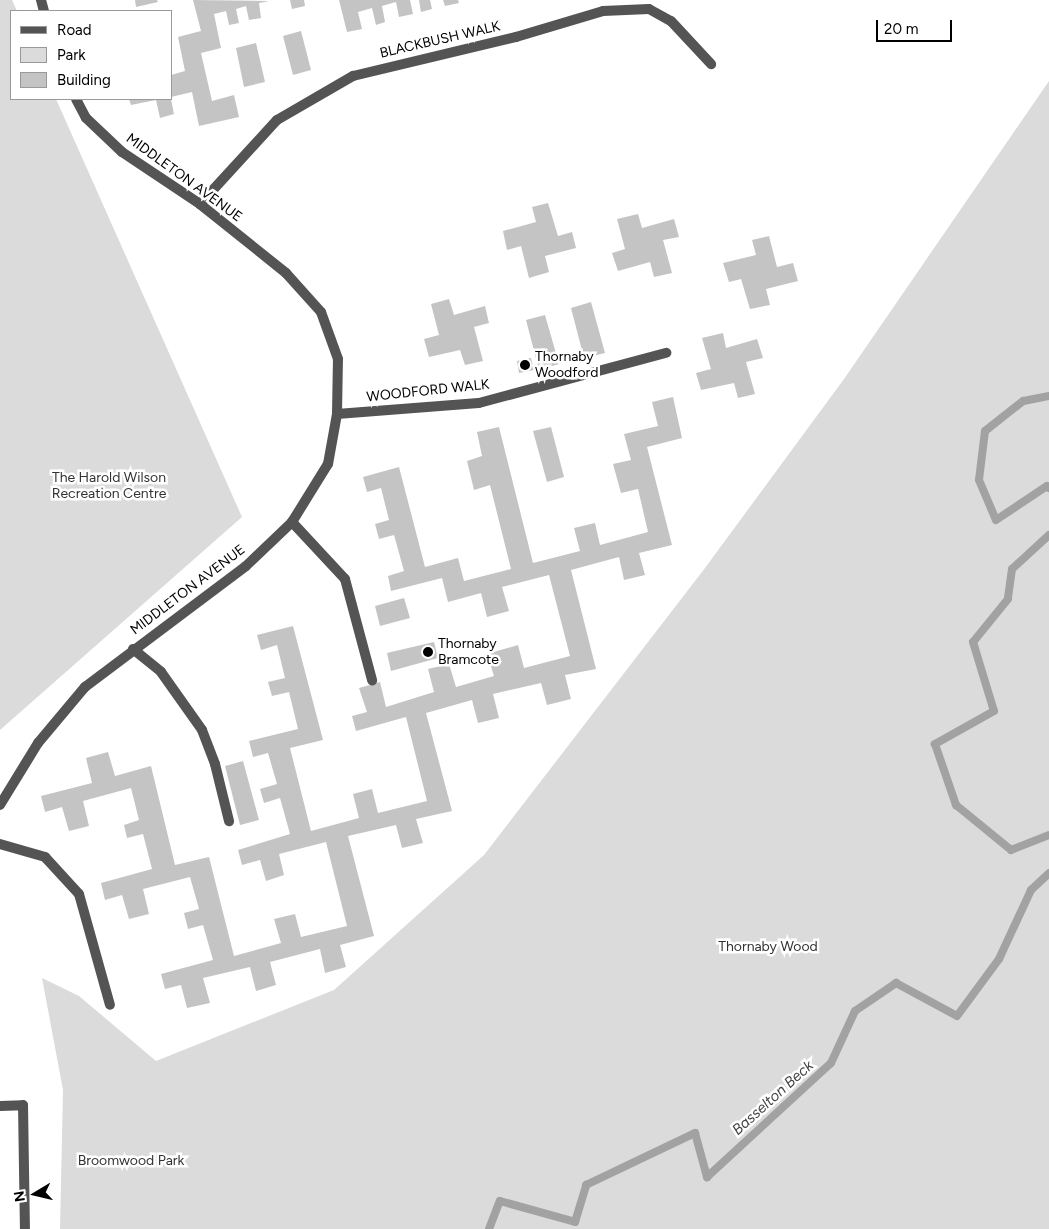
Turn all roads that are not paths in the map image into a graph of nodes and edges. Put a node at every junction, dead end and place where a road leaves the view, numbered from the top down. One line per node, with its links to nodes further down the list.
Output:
1 (711, 64): 3 (street, BLACKBUSH WALK)
2 (77, 100): 3 (street, MIDDLETON AVENUE)
3 (200, 204): 5 (street, MIDDLETON AVENUE)
4 (666, 353): 5 (street, WOODFORD WALK)
5 (337, 414): 6 (street, MIDDLETON AVENUE)
6 (292, 522): 7 (street, MIDDLETON AVENUE); 8 (street)
7 (133, 649): 9 (street, MIDDLETON AVENUE); 10 (street)
8 (372, 680)
9 (0, 805)
10 (229, 821)
11 (0, 844): 12 (street)
12 (110, 1004)
13 (0, 1106): 14 (street)
14 (25, 1229)

